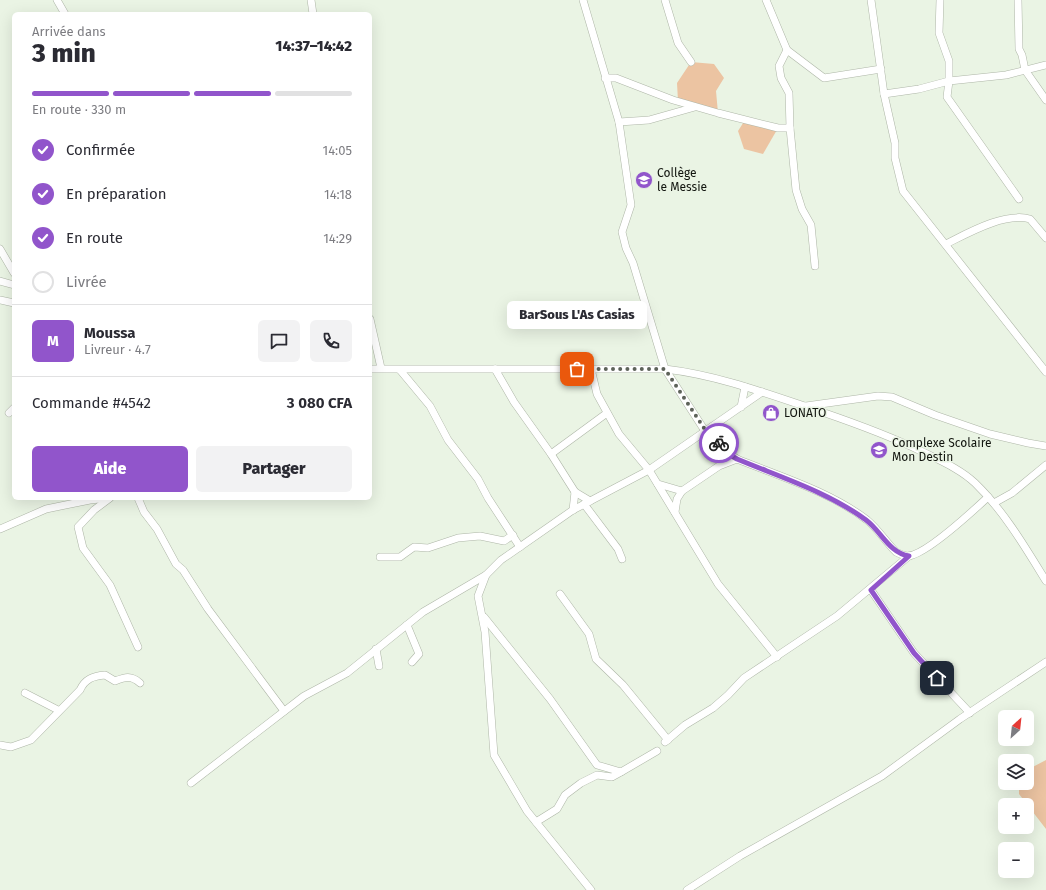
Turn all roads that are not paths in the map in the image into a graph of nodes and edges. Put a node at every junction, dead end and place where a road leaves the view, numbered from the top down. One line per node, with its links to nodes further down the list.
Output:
1 (57, 0): 9 (street)
2 (310, 0): 10 (street)
3 (583, 0): 16 (street)
4 (665, 0): 12 (street)
5 (766, 0): 11 (street)
6 (871, 0): 14 (street)
7 (940, 0): 17 (street)
8 (1018, 0): 15 (street)
9 (64, 12)
10 (313, 12)
11 (787, 50): 14 (street); 22 (street)
12 (691, 62)
13 (1046, 65): 15 (street)
14 (881, 68): 18 (street)
15 (1025, 70): 17 (street); 19 (street)
16 (605, 78): 20 (street); 21 (street)
17 (949, 81): 18 (street); 23 (street)
18 (884, 94): 25 (street)
19 (1046, 100)
20 (696, 106): 21 (street); 22 (street)
21 (619, 122): 38 (street)
22 (790, 128): 27 (street)
23 (1019, 199)
24 (1046, 238): 25 (street)
25 (946, 244): 40 (street)
26 (0, 249): 28 (street)
27 (815, 266)
28 (12, 270)
29 (0, 281): 30 (street)
30 (12, 284)
31 (0, 300): 32 (street)
32 (12, 303)
33 (372, 328): 34 (street)
34 (381, 368): 35 (street); 39 (street)
35 (372, 369)
36 (495, 369): 37 (street); 39 (street); 49 (street)
37 (591, 369): 38 (street); 45 (street)
38 (665, 369): 41 (street); 47 (street)
39 (400, 370): 65 (street)
40 (1046, 372)
41 (745, 387): 42 (street); 44 (street)
42 (762, 392): 43 (street); 44 (street)
43 (804, 406): 48 (street); 56 (street)
44 (741, 407): 46 (street)
45 (607, 413): 49 (street); 52 (street)
46 (713, 426): 47 (street); 50 (street)
47 (706, 431): 52 (street)
48 (1046, 446)
49 (551, 454): 55 (street)
50 (737, 459): 54 (street); 67 (street)
51 (1046, 465): 61 (street)
52 (649, 470): 53 (street); 60 (street)
53 (658, 484): 54 (street); 63 (street)
54 (682, 491): 63 (street)
55 (575, 492): 60 (street); 62 (street)
56 (988, 497): 61 (street); 67 (street)
57 (90, 500): 64 (street)
58 (107, 500): 76 (street)
59 (139, 500): 85 (street)
60 (587, 502): 62 (street); 69 (street)
61 (994, 503): 71 (street)
62 (573, 510): 66 (street)
63 (675, 512): 78 (street)
64 (0, 529)
65 (513, 535): 66 (street); 68 (street)
66 (520, 547): 70 (street)
67 (909, 556): 72 (street)
68 (380, 557)
69 (622, 559)
70 (486, 576): 74 (street); 75 (street)
71 (1046, 581)
72 (871, 590): 78 (street); 86 (street)
73 (560, 594): 78 (street)
74 (484, 617): 89 (street); 91 (street)
75 (407, 625): 77 (street); 79 (street)
76 (138, 647)
77 (376, 649): 81 (street); 85 (street)
78 (777, 657)
79 (412, 662)
80 (1046, 662): 86 (street)
81 (379, 666)
82 (140, 683): 84 (street)
83 (25, 693): 84 (street)
84 (58, 710): 87 (street)
85 (284, 711): 90 (street)
86 (970, 713): 93 (street)
87 (0, 745)
88 (657, 751): 89 (street)
89 (622, 772): 91 (street)
90 (191, 782)
91 (536, 822): 92 (street)
92 (591, 890)
93 (687, 890)

